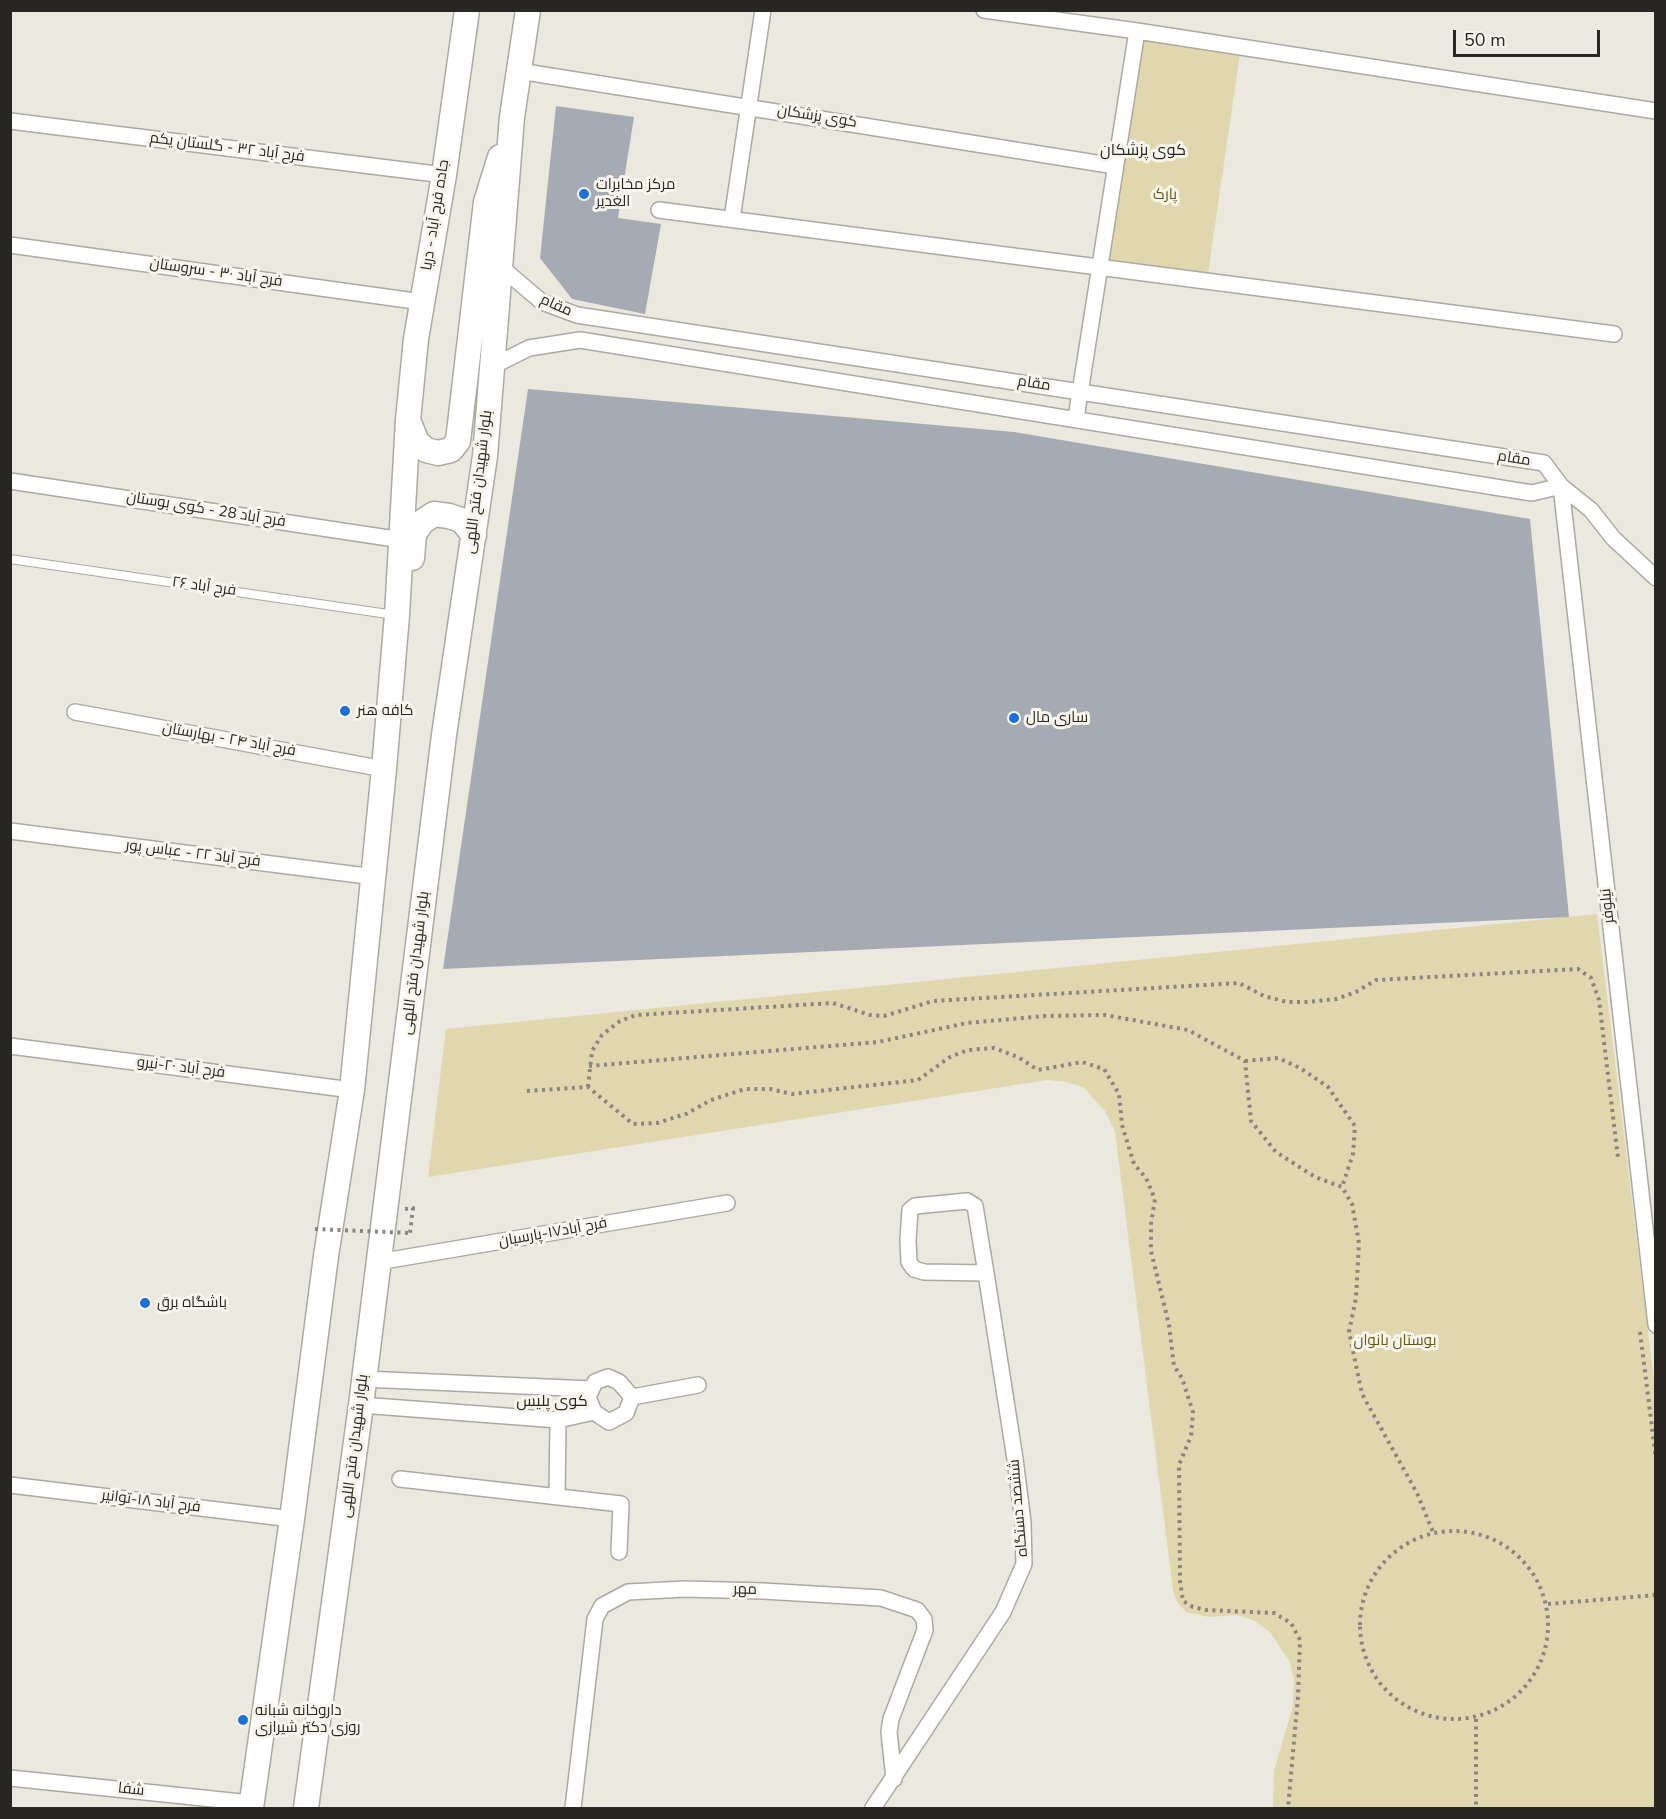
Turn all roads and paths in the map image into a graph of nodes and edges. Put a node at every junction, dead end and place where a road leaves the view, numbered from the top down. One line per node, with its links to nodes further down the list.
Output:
1 (466, 10): 12 (main road, جاده فرح آباد - دریا)
2 (528, 10): 6 (main road)
3 (763, 10): 7 (street)
4 (984, 10): 5 (street)
5 (1137, 31): 8 (street); 11 (street)
6 (519, 71): 7 (street, کوی پزشکان); 9 (main road)
7 (748, 106): 11 (street, کوی پزشکان); 14 (street)
8 (1656, 111)
9 (512, 117): 17 (main road, بلوار شهیدان فتح اللهی); 23 (main road)
10 (10, 121): 12 (street, فرح آباد ۳۲ - گلستان یکم)
11 (1115, 166): 16 (street)
12 (444, 175): 18 (main road, جاده فرح آباد - دریا)
13 (659, 210): 14 (street)
14 (732, 219): 16 (street)
15 (10, 245): 18 (street, فرح آباد ۳۰ - سروستان)
16 (1099, 267): 19 (street); 21 (street)
17 (502, 268): 20 (main road, بلوار شهیدان فتح اللهی); 21 (street, مقام)
18 (422, 302): 23 (main road, جاده فرح آباد - دریا)
19 (1614, 334)
20 (491, 367): 22 (street, مقام); 26 (main road, بلوار شهیدان فتح اللهی)
21 (1080, 391): 22 (street); 25 (street, مقام)
22 (1076, 418): 25 (street, مقام)
23 (408, 420): 27 (main road)
24 (10, 481): 27 (street, فرح آباد 28 - کوی بوستان)
25 (1561, 486): 29 (street); 49 (street, نیلوفر)
26 (474, 535): 31 (main road); 47 (main road, بلوار شهیدان فتح اللهی)
27 (402, 540): 30 (main road)
28 (10, 558): 30 (lane, فرح آباد ۲۶)
29 (1656, 578)
30 (397, 615): 31 (main road)
31 (390, 691): 33 (main road)
32 (75, 712): 33 (street, فرح آباد ۲۴ - بهارستان)
33 (384, 769): 35 (main road)
34 (10, 831): 35 (street, فرح آباد ۲۲ - عباس پور)
35 (375, 877): 40 (main road)
36 (10, 1046): 40 (street, فرح آباد ۲۰-نیرو)
37 (1245, 1061): 38 (path); 43 (path); 43 (path)
38 (589, 1066): 39 (path); 42 (path)
39 (588, 1087): 41 (path); 74 (path)
40 (352, 1090): 62 (main road)
41 (527, 1091)
42 (1618, 1163)
43 (1341, 1187): 63 (path)
44 (727, 1203): 47 (street, فرح آباد۱۷-پارسیان)
45 (413, 1209): 46 (path, bridge)
46 (315, 1229)
47 (378, 1262): 51 (main road, بلوار شهیدان فتح اللهی)
48 (986, 1273): 48 (street, ششصد دستگاه); 69 (street, ششصد دستگاه)
49 (1656, 1325)
50 (1640, 1328): 58 (path)
51 (364, 1379): 53 (street); 55 (main road, بلوار شهیدان فتح اللهی)
52 (698, 1386): 54 (street)
53 (591, 1389): 54 (street); 56 (street)
54 (632, 1397): 56 (street)
55 (361, 1406): 57 (street); 71 (main road, بلوار شهیدان فتح اللهی)
56 (594, 1412): 57 (street)
57 (558, 1420): 61 (street)
58 (1656, 1459)
59 (400, 1479): 61 (street)
60 (10, 1485): 62 (street, فرح آباد ۱۸-توانیر)
61 (556, 1497): 64 (street)
62 (292, 1519): 70 (main road)
63 (1433, 1532): 66 (path); 67 (path)
64 (619, 1552)
65 (1656, 1596): 66 (path)
66 (1548, 1604): 67 (path)
67 (1476, 1719): 75 (path)
68 (10, 1778): 70 (street, شفا)
69 (894, 1779): 72 (street, مهر); 73 (street, ششصد دستگاه)
70 (251, 1806)
71 (306, 1809)
72 (573, 1809)
73 (873, 1809)
74 (1288, 1809)
75 (1476, 1809)

